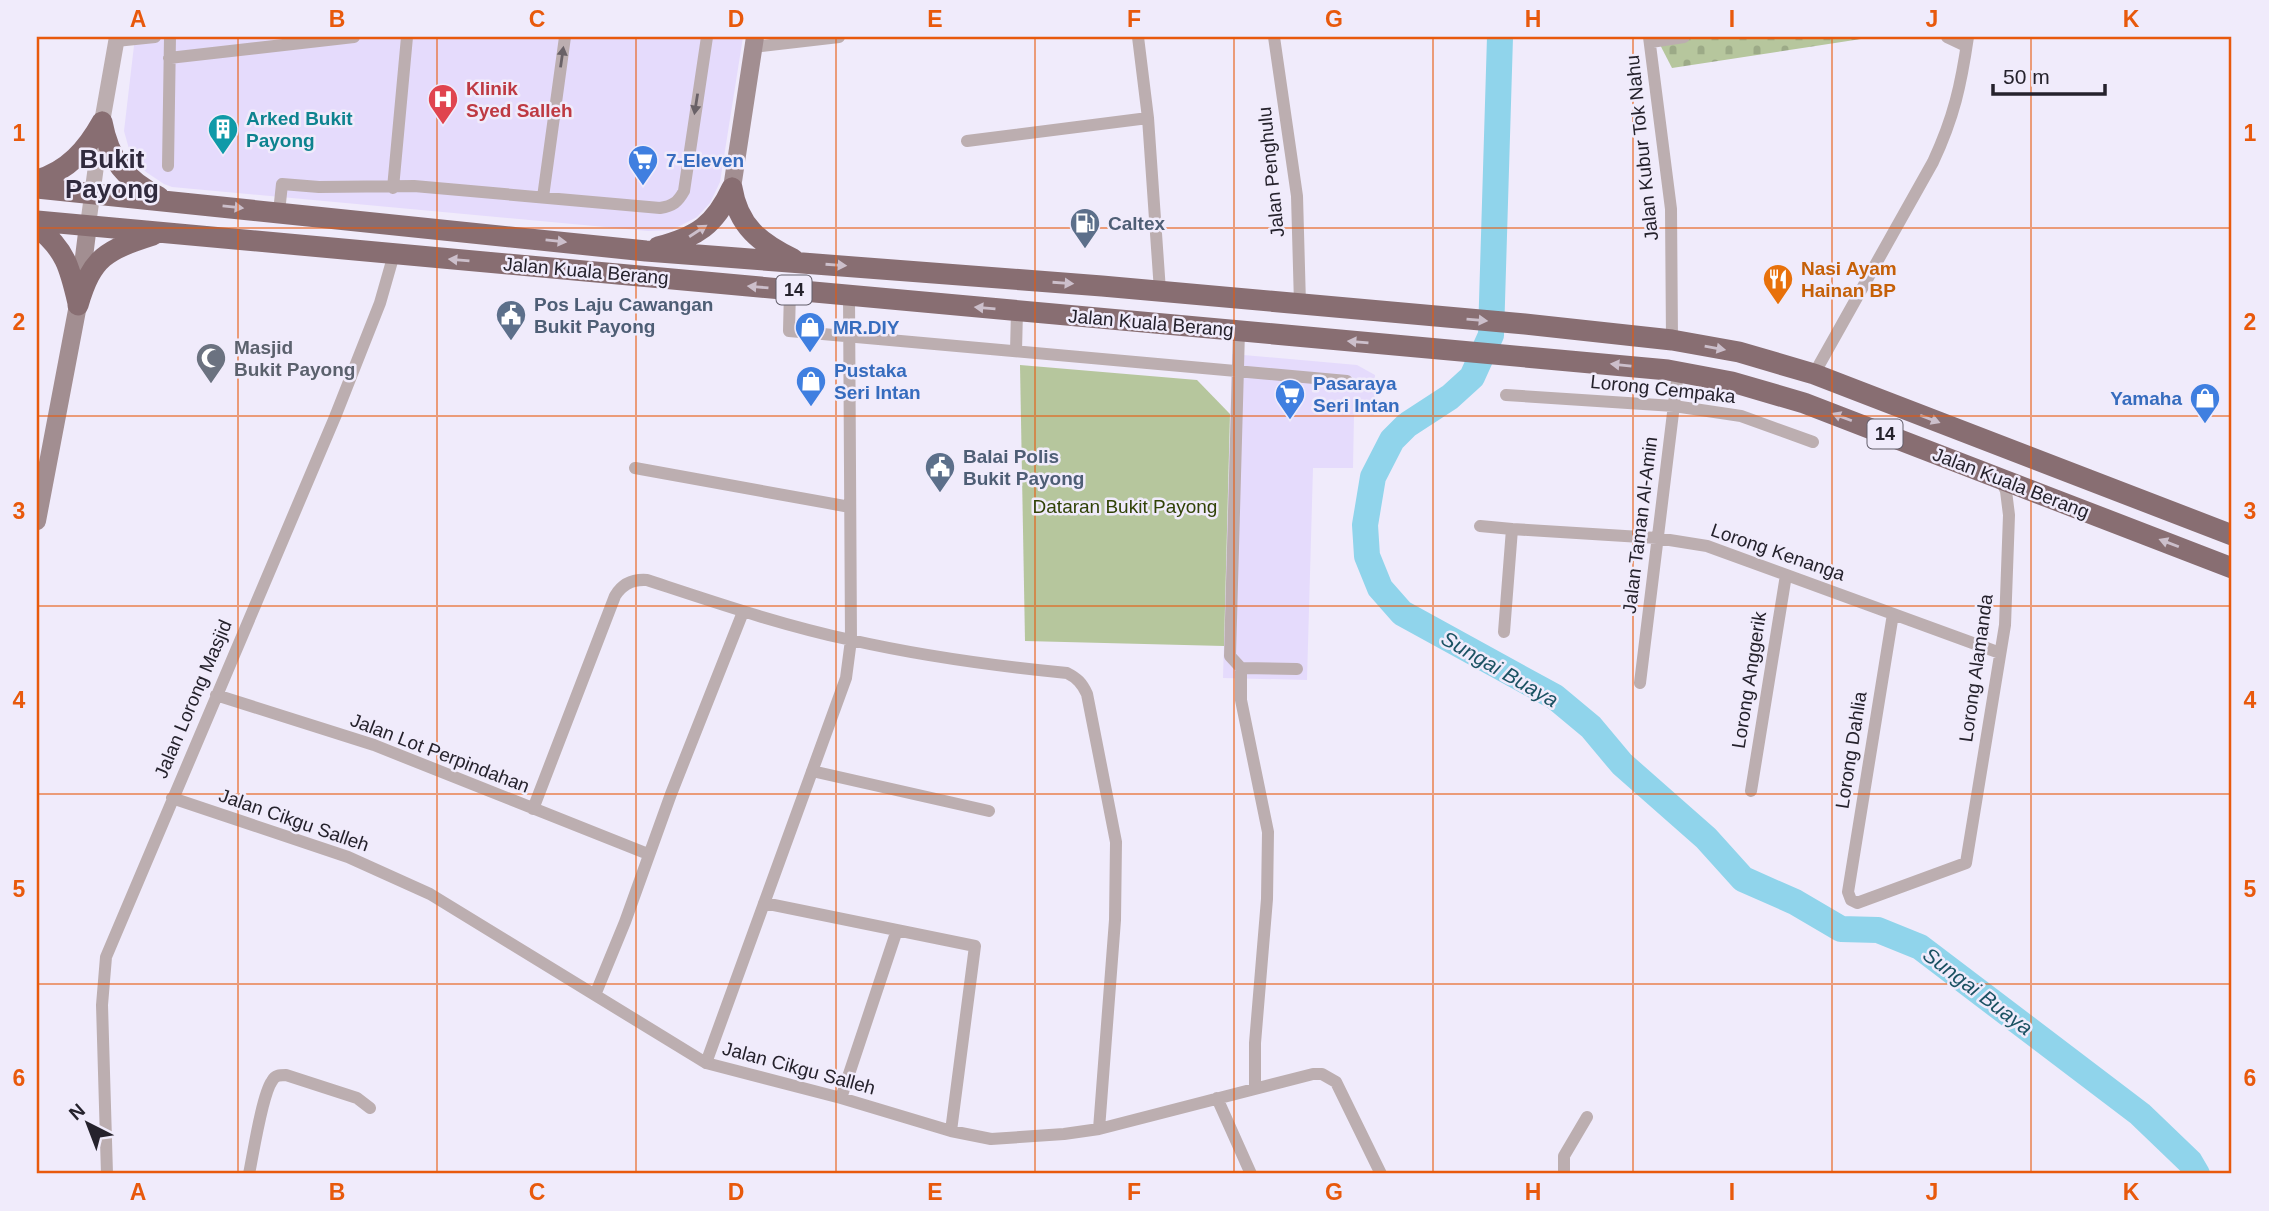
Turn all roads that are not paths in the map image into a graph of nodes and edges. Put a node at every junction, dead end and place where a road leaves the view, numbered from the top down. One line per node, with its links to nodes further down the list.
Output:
1 (155, 37): 12 (street)
2 (170, 37): 16 (street)
3 (354, 37): 16 (street)
4 (407, 37): 23 (street)
5 (565, 37): 26 (street, one-way to 5)
6 (707, 37): 26 (street, one-way to 26)
7 (839, 37): 15 (street)
8 (1138, 37): 17 (street)
9 (1274, 37): 39 (street, Jalan Penghulu)
10 (1684, 37): 13 (street)
11 (1947, 37): 14 (street)
12 (117, 39): 18 (street)
13 (1650, 39): 44 (street, Jalan Kubur Tok Nahu)
14 (1967, 41): 48 (street)
15 (754, 42): 24 (main road)
16 (169, 58): 20 (street)
17 (1148, 118): 19 (street); 37 (street)
18 (102, 122): 21 (highway); 25 (street); 27 (highway)
19 (967, 141)
20 (168, 166)
21 (37, 180)
22 (37, 188): 25 (highway, Jalan Kuala Berang / 14)
23 (393, 188): 26 (street); 28 (street)
24 (732, 188): 33 (highway, one-way to 24); 35 (highway)
25 (92, 193): 27 (highway, Jalan Kuala Berang / 14); 30 (street)
26 (543, 197)
27 (165, 200): 28 (highway, Jalan Kuala Berang / 14, one-way to 28)
28 (279, 212): 33 (highway, Jalan Kuala Berang / 14, one-way to 33)
29 (37, 220): 30 (highway, Jalan Kuala Berang / 14)
30 (88, 225): 32 (highway, Jalan Kuala Berang / 14); 40 (main road)
31 (37, 227): 40 (highway)
32 (162, 232): 34 (highway, Jalan Kuala Berang / 14); 40 (highway)
33 (646, 251): 35 (highway, Jalan Kuala Berang / 14)
34 (394, 254): 36 (highway, Jalan Kuala Berang / 14, one-way to 34); 71 (street, Jalan Lorong Masjid)
35 (801, 263): 37 (highway, Jalan Kuala Berang / 14, one-way to 37)
36 (790, 290): 38 (highway, Jalan Kuala Berang / 14); 43 (street)
37 (1160, 291): 39 (highway, Jalan Kuala Berang / 14)
38 (849, 295): 41 (highway, Jalan Kuala Berang / 14, one-way to 38); 43 (street)
39 (1300, 304): 44 (highway, Jalan Kuala Berang / 14, one-way to 44)
40 (78, 305): 56 (main road)
41 (1017, 311): 42 (highway, Jalan Kuala Berang / 14); 45 (street)
42 (1239, 331): 46 (street); 47 (highway, Jalan Kuala Berang / 14, one-way to 42)
43 (849, 336): 45 (street); 55 (street)
44 (1672, 340): 48 (highway, Jalan Kuala Berang / 14, one-way to 48)
45 (1016, 351): 46 (street)
46 (1238, 370): 49 (street); 68 (street)
47 (1678, 372): 51 (street, Jalan Taman Al-Amin); 54 (highway, Jalan Kuala Berang / 14, one-way to 47)
48 (1814, 374): 59 (highway, Jalan Kuala Berang / 14, one-way to 59)
49 (1348, 381)
50 (1506, 395): 51 (street, Lorong Cempaka)
51 (1674, 406): 52 (street, Lorong Cempaka); 60 (street, Jalan Taman Al-Amin)
52 (1813, 442)
53 (635, 468): 55 (street)
54 (2000, 478): 61 (highway, Jalan Kuala Berang / 14, one-way to 54); 67 (street, Lorong Alamanda)
55 (850, 507): 66 (street)
56 (37, 521)
57 (1480, 526): 58 (street, Lorong Kenanga)
58 (1512, 528): 60 (street, Lorong Kenanga); 65 (street)
59 (2232, 535)
60 (1657, 538): 62 (street, Lorong Kenanga); 70 (street, Jalan Taman Al-Amin)
61 (2232, 568)
62 (1786, 575): 64 (street, Lorong Kenanga); 73 (street, Lorong Anggerik)
63 (743, 612): 66 (street); 75 (street); 77 (street)
64 (1893, 614): 67 (street, Lorong Kenanga); 78 (street, Lorong Dahlia)
65 (1504, 632)
66 (851, 640): 72 (street); 88 (street)
67 (2000, 653): 78 (street, Lorong Alamanda)
68 (1241, 667): 69 (street); 83 (street)
69 (1297, 669)
70 (1640, 683)
71 (216, 695): 74 (street, Jalan Lorong Masjid); 75 (street, Jalan Lot Perpindahan)
72 (812, 771): 76 (street); 79 (street)
73 (1751, 791)
74 (172, 798): 81 (street, Jalan Cikgu Salleh); 90 (street, Jalan Lorong Masjid)
75 (533, 809): 77 (street, Jalan Lot Perpindahan)
76 (989, 811)
77 (648, 854): 81 (street)
78 (1966, 863)
79 (764, 903): 80 (street); 82 (street)
80 (897, 930): 84 (street); 89 (street)
81 (596, 995): 82 (street, Jalan Cikgu Salleh)
82 (706, 1063): 84 (street, Jalan Cikgu Salleh)
83 (1255, 1089): 85 (street, Jalan Cikgu Salleh); 93 (street, Jalan Cikgu Salleh)
84 (841, 1098): 89 (street, Jalan Cikgu Salleh)
85 (1217, 1098): 88 (street, Jalan Cikgu Salleh); 92 (street)
86 (370, 1108): 91 (street)
87 (1587, 1117): 94 (street)
88 (1099, 1129): 89 (street, Jalan Cikgu Salleh)
89 (951, 1131)
90 (107, 1174)
91 (249, 1174)
92 (1251, 1174)
93 (1381, 1174)
94 (1564, 1174)

